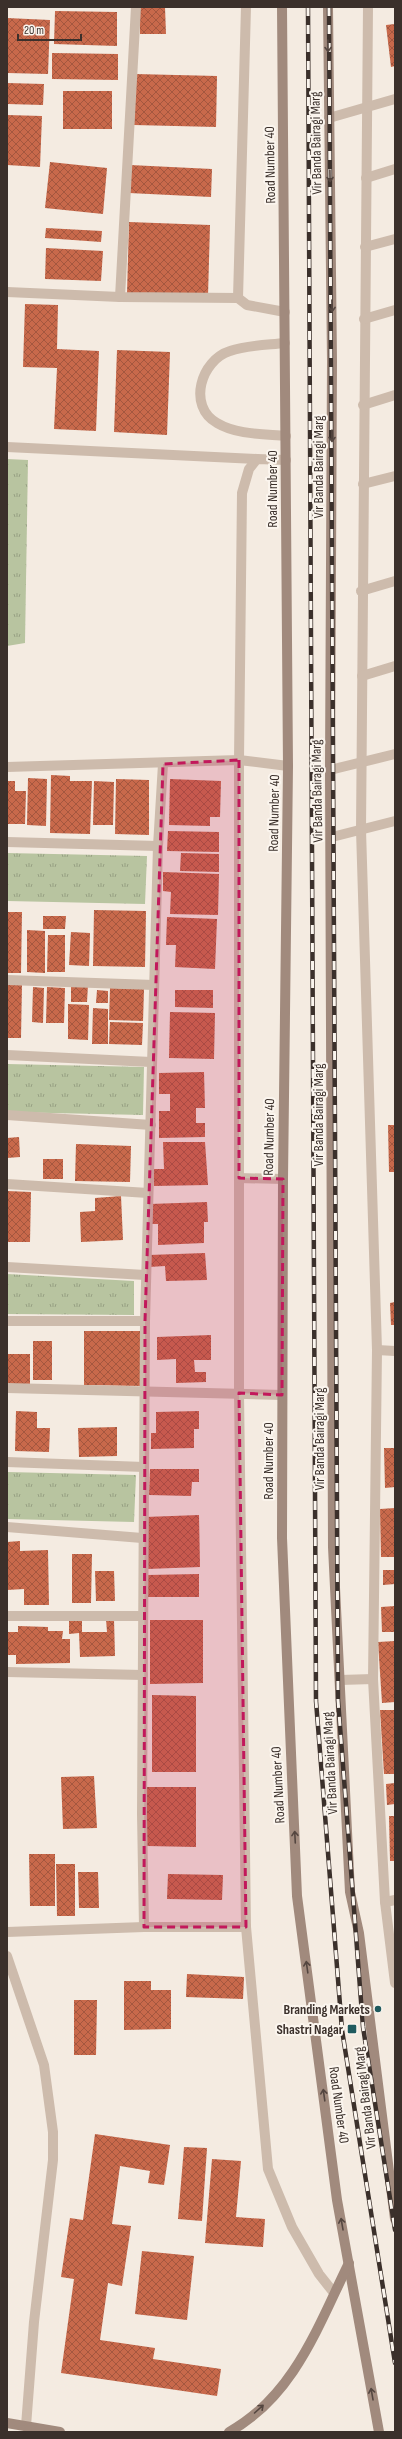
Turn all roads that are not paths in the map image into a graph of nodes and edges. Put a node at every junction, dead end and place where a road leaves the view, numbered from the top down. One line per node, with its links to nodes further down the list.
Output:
1 (136, 7): 14 (street)
2 (246, 7): 15 (street)
3 (282, 7): 17 (main road, Road Number 40)
4 (328, 7): 8 (main road, Vir Banda Bairagi Marg, one-way to 8)
5 (368, 7): 7 (street)
6 (395, 100): 7 (street)
7 (366, 109): 8 (street); 10 (street)
8 (329, 118): 38 (main road, Vir Banda Bairagi Marg, one-way to 38)
9 (395, 169): 10 (street)
10 (366, 178): 12 (street)
11 (395, 239): 12 (street)
12 (365, 248): 18 (street)
13 (7, 292): 14 (street)
14 (120, 297): 15 (street)
15 (238, 298): 17 (street)
16 (395, 310): 18 (street)
17 (285, 312): 19 (main road, Road Number 40)
18 (364, 319): 21 (street)
19 (285, 343): 22 (main road, Road Number 40); 22 (street)
20 (395, 395): 21 (street)
21 (363, 405): 27 (street)
22 (286, 436): 25 (main road, Road Number 40)
23 (7, 448): 24 (street)
24 (257, 459): 25 (street); 33 (street)
25 (286, 460): 36 (main road, Road Number 40)
26 (395, 476): 27 (street)
27 (363, 484): 29 (street)
28 (395, 580): 29 (street)
29 (362, 591): 31 (street)
30 (395, 666): 31 (street)
31 (362, 676): 34 (street)
32 (395, 754): 34 (street)
33 (239, 760): 35 (street); 36 (street); 50 (street)
34 (362, 763): 38 (street); 40 (street)
35 (162, 764): 37 (street); 43 (street)
36 (288, 766): 51 (main road, Road Number 40)
37 (7, 767)
38 (330, 770): 41 (main road, Vir Banda Bairagi Marg)
39 (395, 821): 40 (street)
40 (361, 830): 41 (street); 58 (street)
41 (332, 838): 73 (main road, Vir Banda Bairagi Marg)
42 (7, 842): 43 (street)
43 (158, 846): 45 (street)
44 (7, 980): 45 (street)
45 (154, 985): 47 (street)
46 (7, 1055): 47 (street)
47 (151, 1062): 49 (street)
48 (7, 1115): 49 (street)
49 (151, 1125): 53 (street)
50 (239, 1178): 51 (street); 62 (street)
51 (283, 1179): 63 (main road, Road Number 40)
52 (7, 1184): 53 (street)
53 (148, 1193): 55 (street)
54 (7, 1267): 55 (street)
55 (145, 1275): 57 (street)
56 (7, 1321): 57 (street)
57 (145, 1321): 61 (street)
58 (377, 1350): 59 (street); 72 (street)
59 (395, 1351)
60 (7, 1388): 61 (street)
61 (146, 1392): 62 (street); 65 (street)
62 (239, 1393): 63 (street); 77 (street)
63 (282, 1395): 82 (main road, Road Number 40, one-way to 63)
64 (7, 1462): 65 (street)
65 (144, 1467): 67 (street)
66 (7, 1527): 67 (street)
67 (142, 1538): 69 (street)
68 (7, 1616): 69 (street)
69 (143, 1616): 71 (street)
70 (7, 1672): 71 (street)
71 (143, 1675): 76 (street)
72 (373, 1679): 73 (street); 75 (street)
73 (340, 1680): 81 (main road, Vir Banda Bairagi Marg)
74 (395, 1900): 75 (street)
75 (384, 1902): 80 (street)
76 (144, 1927): 77 (street); 78 (street)
77 (246, 1927): 83 (street)
78 (7, 1932)
79 (7, 1956): 85 (street)
80 (395, 1983)
81 (395, 2219)
82 (349, 2263): 83 (main road); 88 (main road, one-way to 82)
83 (334, 2293): 87 (main road, one-way to 83)
84 (7, 2423): 85 (main road)
85 (26, 2426): 86 (main road)
86 (60, 2432)
87 (229, 2432)
88 (379, 2432)

